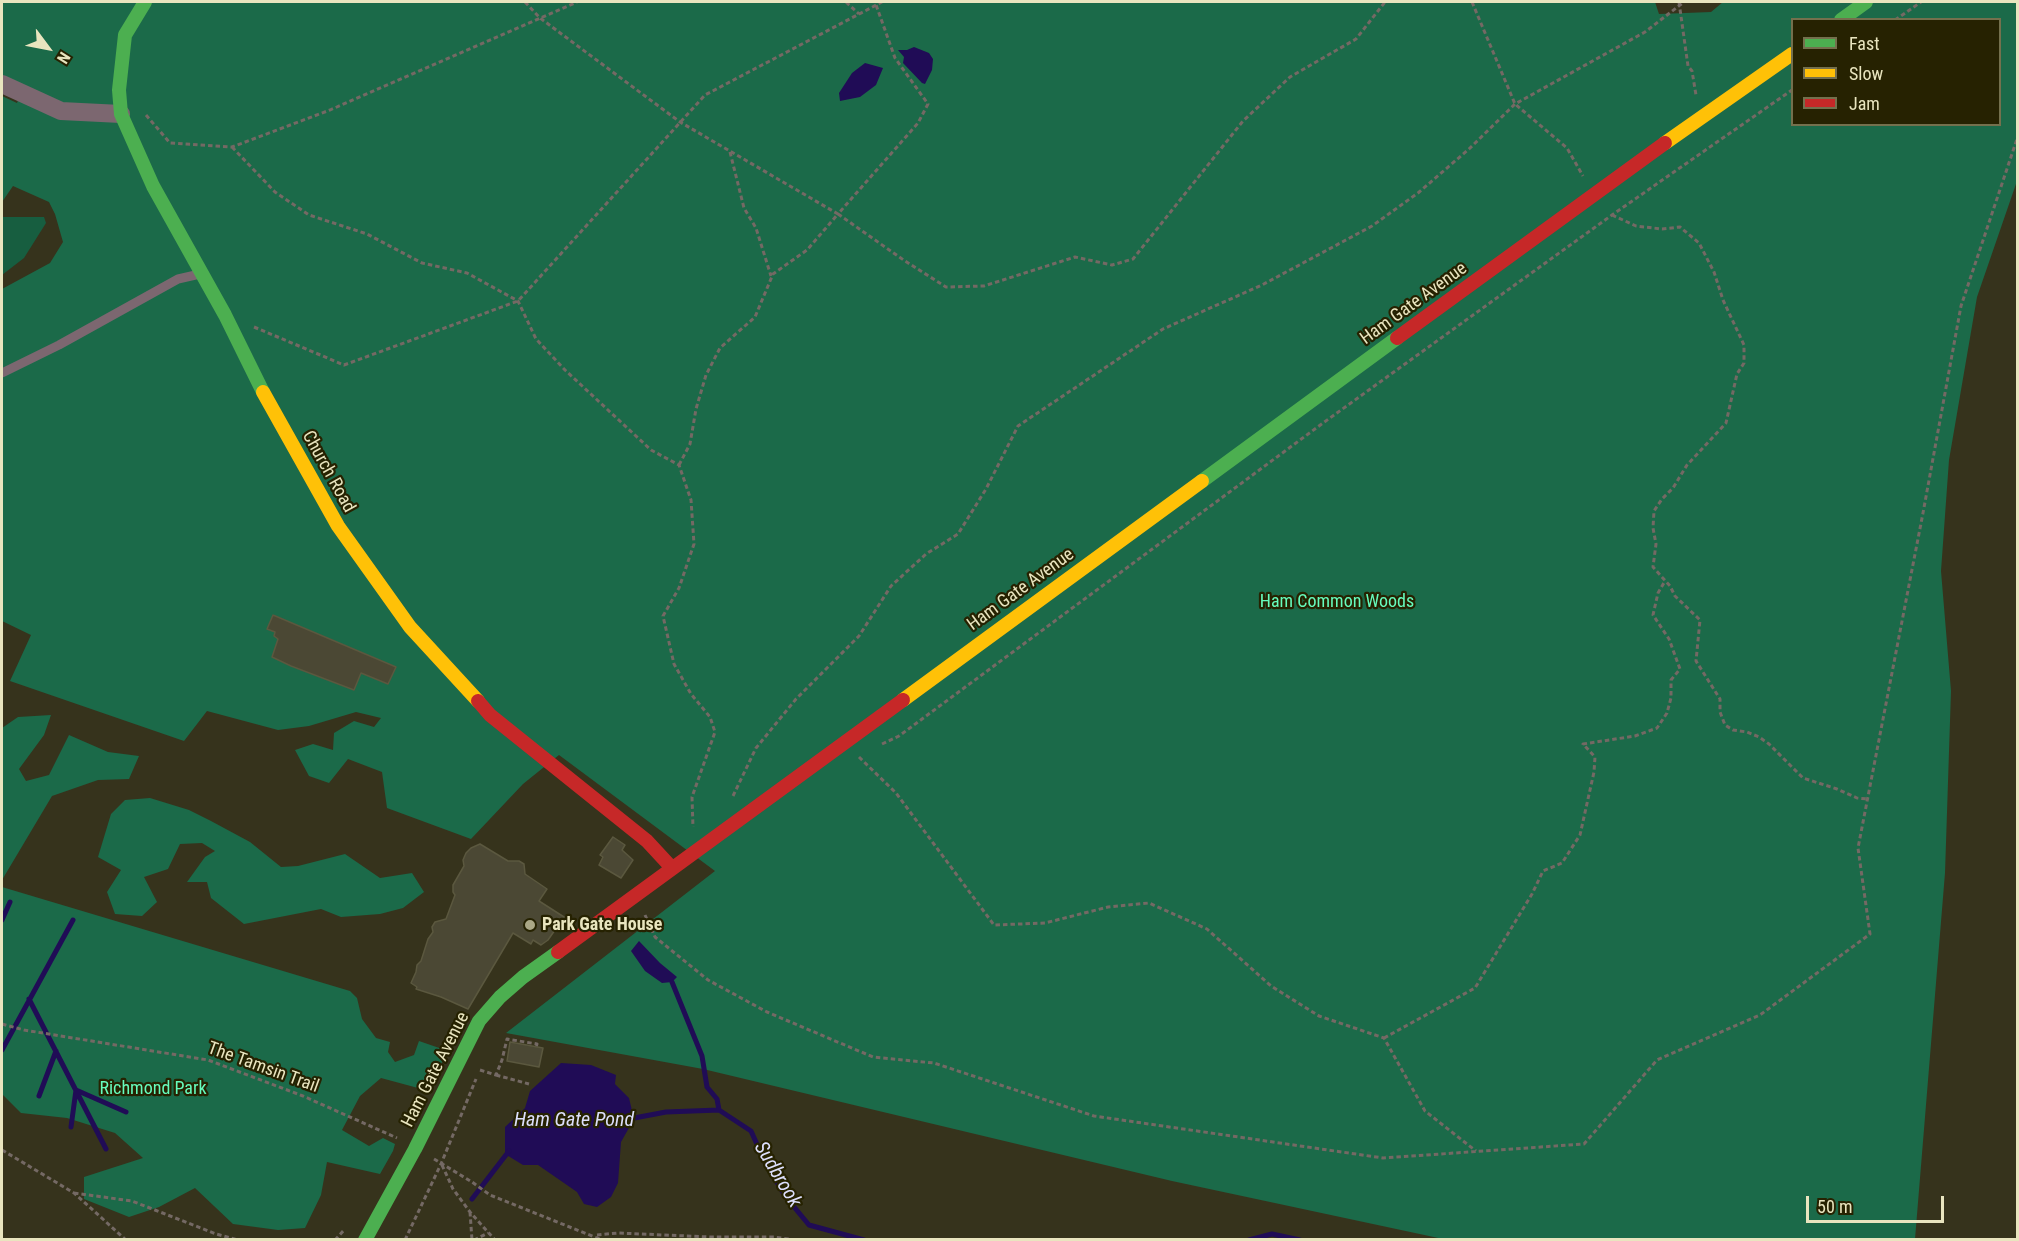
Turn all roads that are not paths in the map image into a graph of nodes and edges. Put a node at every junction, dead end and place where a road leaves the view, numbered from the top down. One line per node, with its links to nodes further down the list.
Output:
1 (145, 2): 6 (main road, Church Road)
2 (1866, 2): 3 (main road)
3 (1844, 18)
4 (1791, 55): 9 (main road, Ham Gate Avenue)
5 (2, 84): 6 (street)
6 (122, 114): 7 (main road, Church Road)
7 (202, 274): 8 (lane); 9 (main road, Church Road)
8 (2, 374)
9 (672, 868): 10 (main road, Ham Gate Avenue)
10 (365, 1239)

